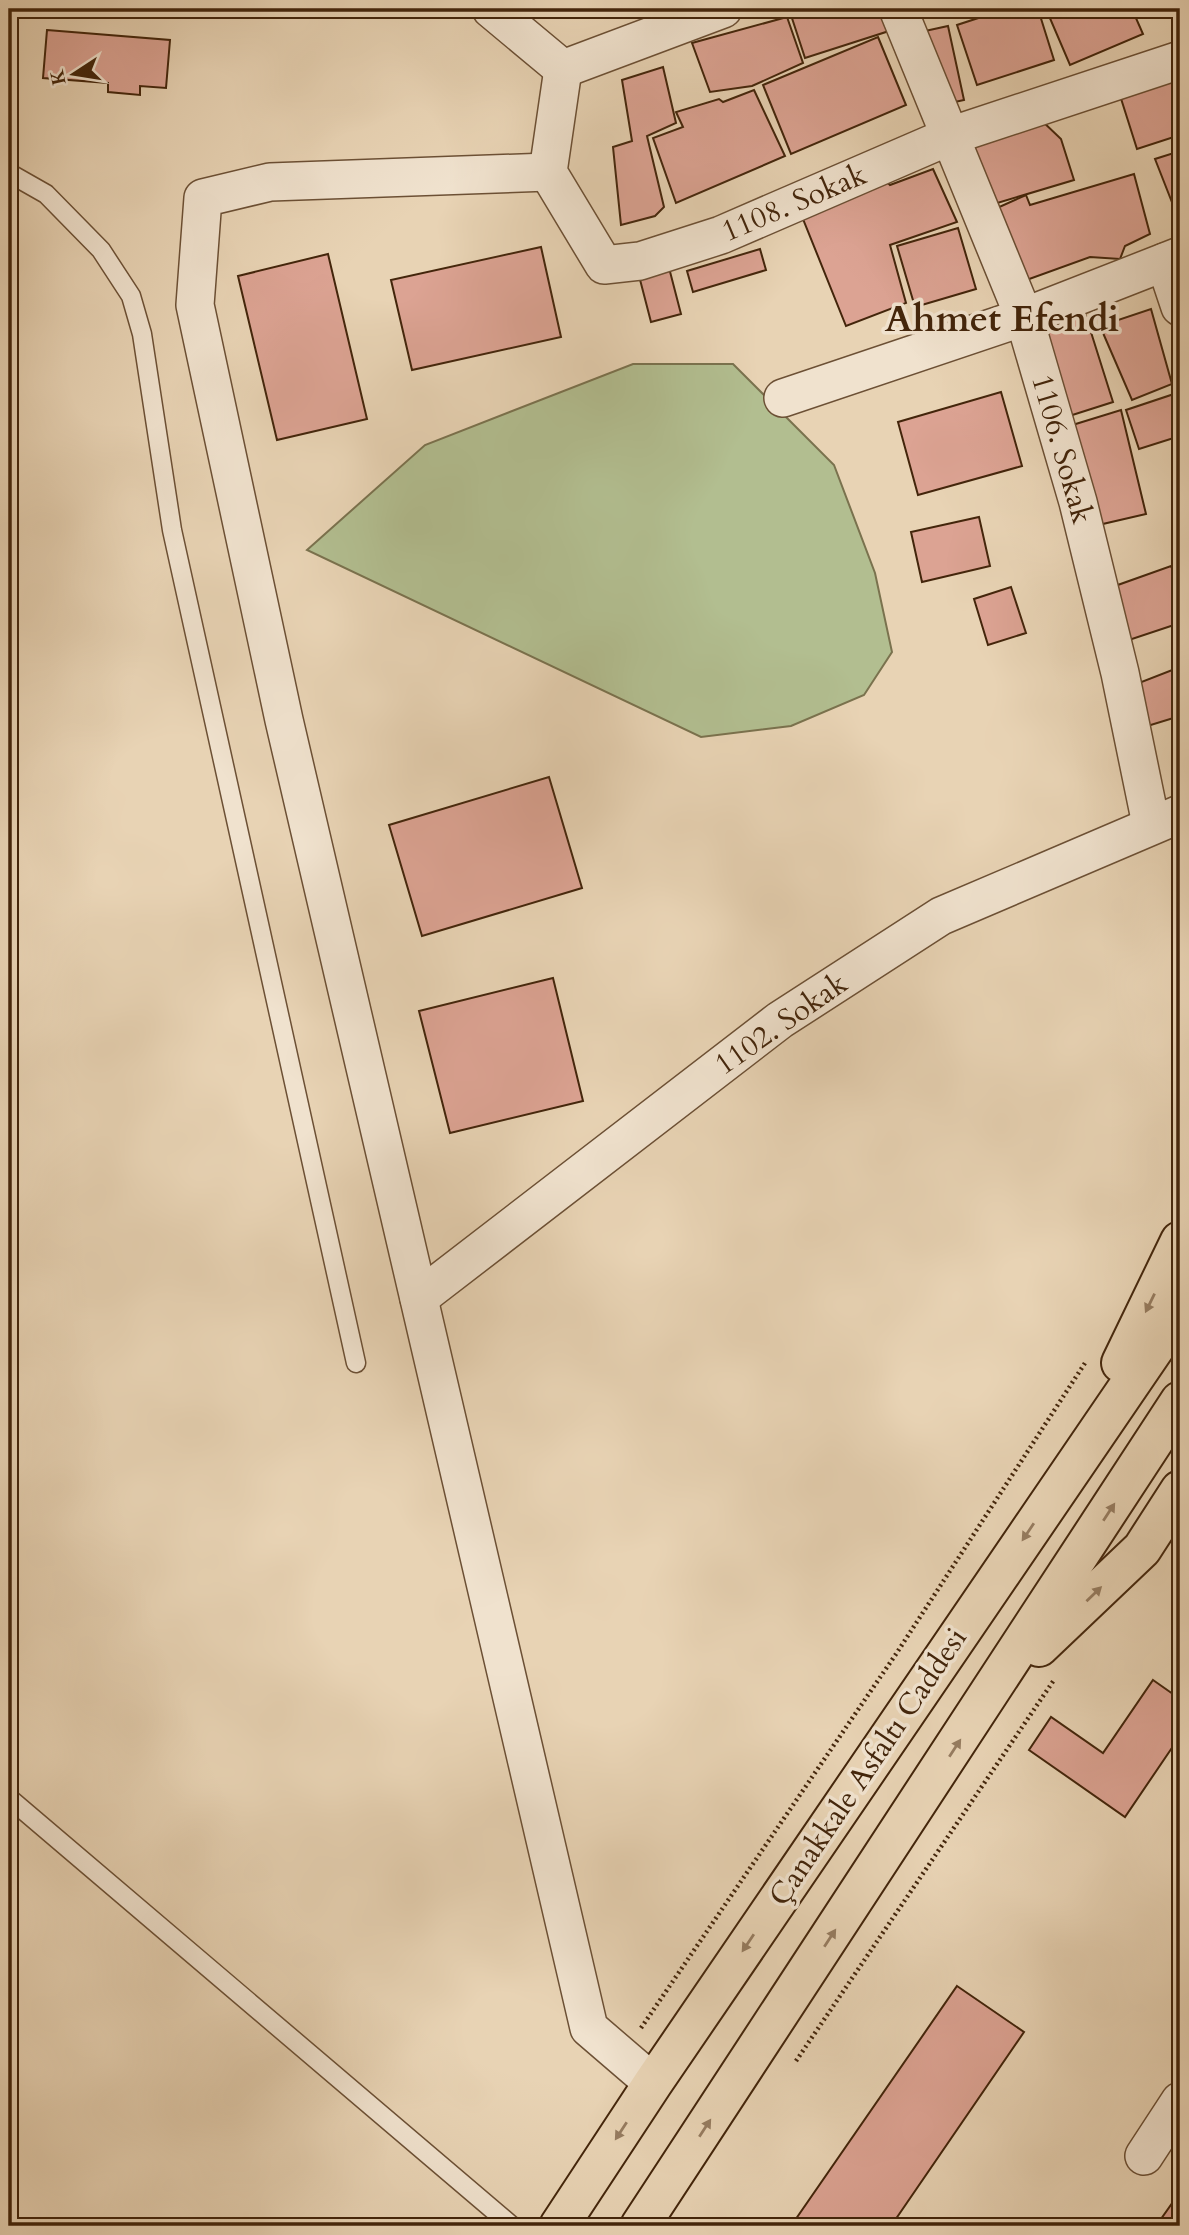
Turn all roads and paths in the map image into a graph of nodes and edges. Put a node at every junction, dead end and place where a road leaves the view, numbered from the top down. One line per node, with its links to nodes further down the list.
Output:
1 (491, 9): 5 (street)
2 (723, 9): 5 (street)
3 (898, 9): 6 (street, 1106. Sokak)
4 (1180, 60): 6 (street, 1108. Sokak)
5 (563, 69): 7 (street)
6 (950, 136): 7 (street, 1108. Sokak); 11 (street, 1106. Sokak)
7 (548, 172): 15 (street)
8 (9, 173): 18 (lane)
9 (1173, 259): 10 (street); 11 (street)
10 (1180, 307)
11 (1024, 317): 12 (street); 13 (street, 1106. Sokak)
12 (783, 398)
13 (1165, 819): 15 (street, 1102. Sokak)
14 (1180, 1241): 20 (highway, one-way to 20)
15 (419, 1298): 25 (street)
16 (1180, 1311): 20 (highway, Çanakkale Asfaltı Caddesi)
17 (1091, 1353): 25 (path)
18 (356, 1363)
19 (1180, 1401): 23 (highway, Çanakkale Asfaltı Caddesi, one-way to 19)
20 (1066, 1475): 27 (highway, Çanakkale Asfaltı Caddesi, one-way to 27)
21 (1180, 1490): 23 (highway, one-way to 21)
22 (1057, 1675): 26 (path)
23 (992, 1692): 32 (highway, Çanakkale Asfaltı Caddesi, one-way to 23)
24 (9, 1798): 30 (lane)
25 (622, 2059): 27 (street)
26 (793, 2066)
27 (653, 2083): 31 (highway, Çanakkale Asfaltı Caddesi, one-way to 31)
28 (1180, 2101): 29 (street)
29 (1143, 2156)
30 (512, 2226)
31 (559, 2226)
32 (640, 2226)

